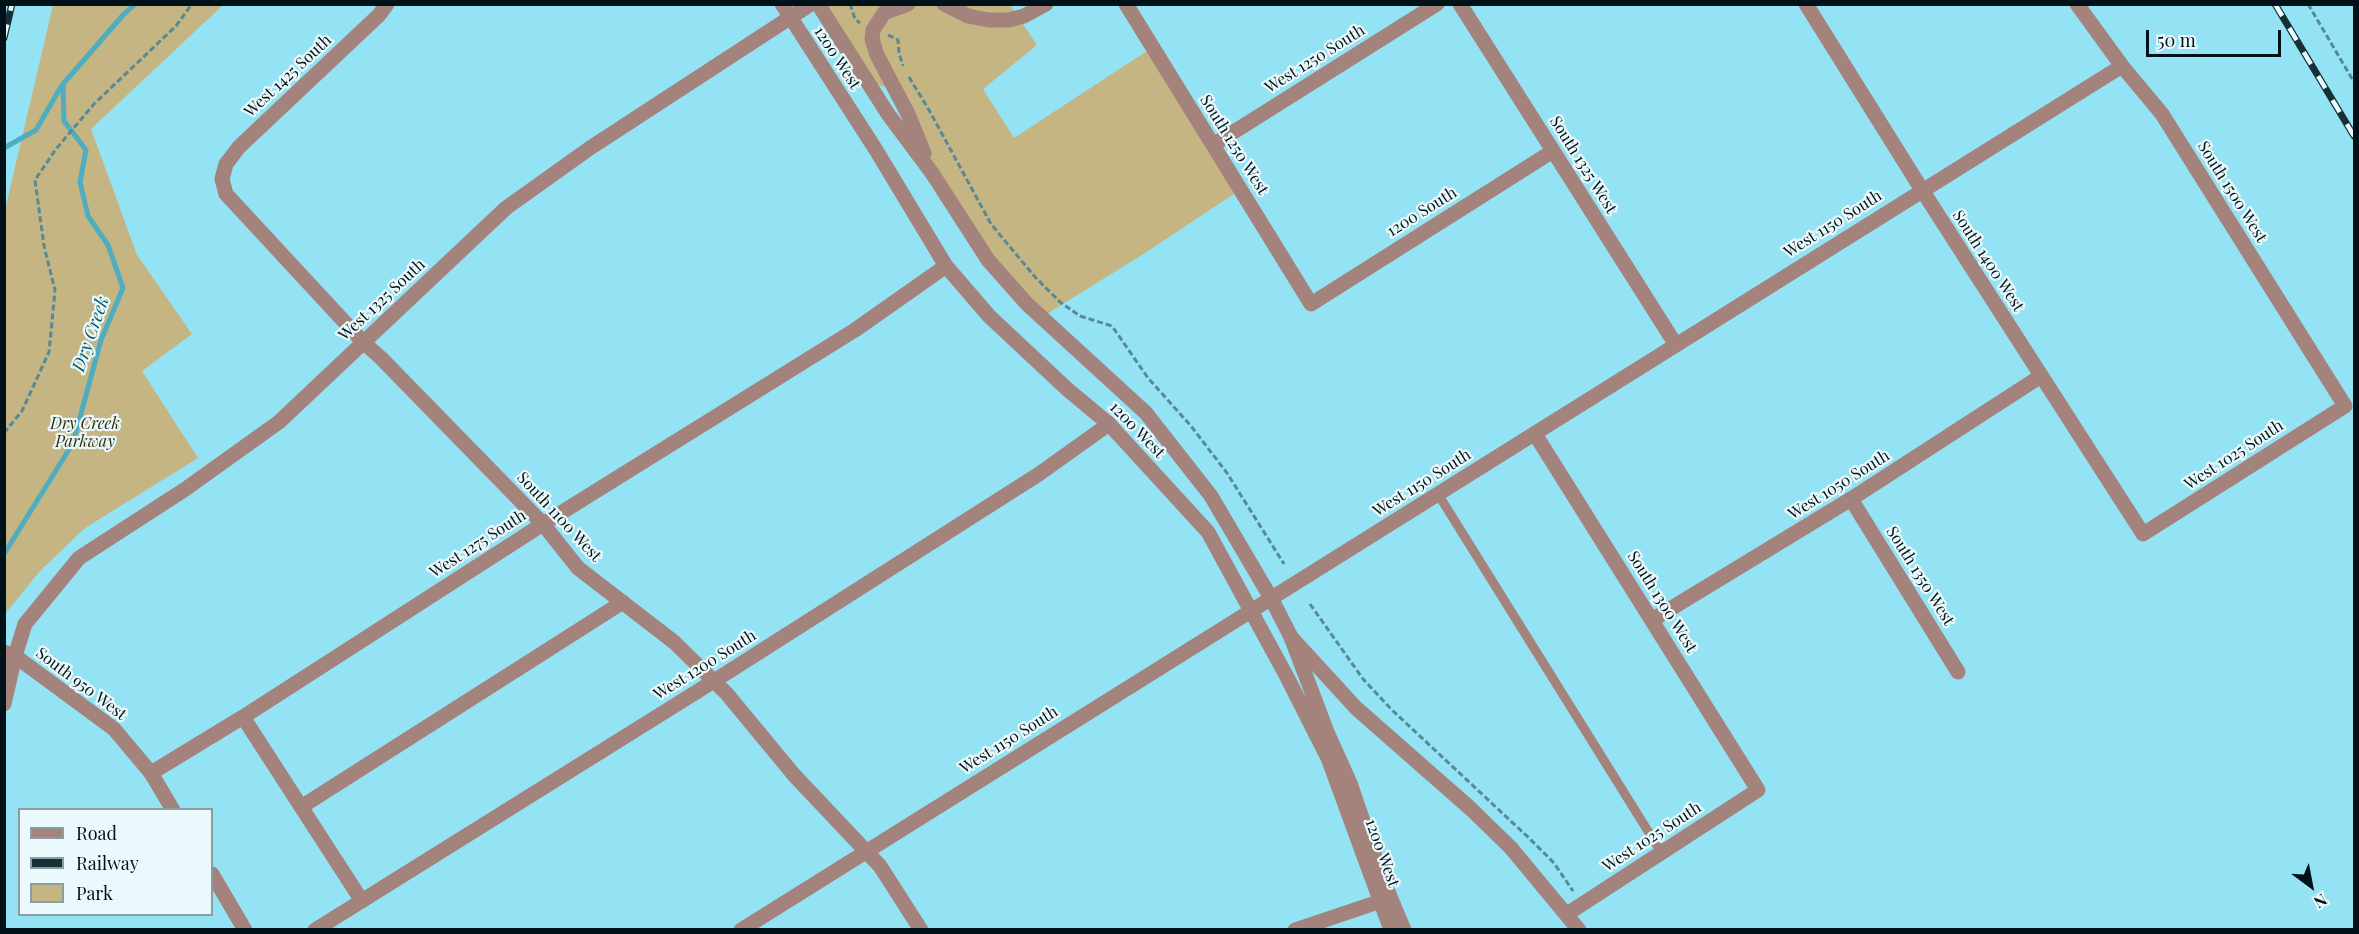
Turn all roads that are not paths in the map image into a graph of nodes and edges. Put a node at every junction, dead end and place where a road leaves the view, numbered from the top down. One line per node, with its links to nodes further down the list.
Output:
1 (387, 4): 18 (street, West 1425 South)
2 (782, 4): 13 (street, 1200 West)
3 (811, 4): 13 (street, West 1325 South)
4 (818, 4): 17 (street, 1200 West)
5 (908, 4): 17 (street)
6 (944, 4): 7 (street)
7 (1046, 4)
8 (1126, 4): 15 (street, South 1250 West)
9 (1437, 4): 15 (street, West 1250 South)
10 (1460, 4): 16 (street, South 1325 West)
11 (1806, 4): 19 (street, South 1400 West)
12 (2077, 4): 14 (street, South 1500 West)
13 (790, 18): 20 (street, 1200 West); 22 (street, West 1325 South)
14 (2122, 66): 19 (street, West 1150 South); 25 (street, South 1500 West)
15 (1213, 145): 21 (street, South 1250 West)
16 (1553, 151): 21 (street, 1200 South); 23 (street, South 1325 West)
17 (932, 172): 32 (street, 1200 West)
18 (222, 179): 22 (street, South 1100 West)
19 (1922, 190): 23 (street, West 1150 South); 24 (street, South 1400 West)
20 (946, 266): 26 (street, 1200 West); 30 (street, West 1275 South)
21 (1311, 304)
22 (364, 343): 30 (street, South 1100 West); 37 (street, West 1325 South)
23 (1676, 345): 27 (street, West 1150 South)
24 (2041, 376): 29 (street, West 1050 South); 31 (street, South 1400 West)
25 (2345, 406): 31 (street, West 1025 South)
26 (1109, 424): 34 (street, 1200 West); 39 (street, West 1200 South)
27 (1535, 434): 28 (street, West 1150 South); 35 (street, South 1300 West)
28 (1438, 494): 32 (street, West 1150 South); 47 (lane)
29 (1851, 499): 35 (street, West 1050 South); 38 (street, South 1350 West)
30 (543, 524): 33 (street, South 1100 West); 41 (street, West 1275 South)
31 (2143, 534)
32 (1271, 598): 34 (street, West 1150 South); 36 (street, 1200 West)
33 (623, 602): 39 (street, South 1100 West); 44 (street)
34 (1251, 611): 46 (street, West 1150 South); 49 (street, 1200 West)
35 (1652, 620): 43 (street, South 1300 West)
36 (1291, 637): 49 (street, 1200 West); 51 (street)
37 (10, 654): 40 (street, West 1325 South); 42 (street, South 950 West)
38 (1958, 672)
39 (714, 681): 46 (street, South 1100 West); 50 (street, West 1200 South)
40 (4, 704)
41 (243, 717): 42 (street, West 1275 South); 44 (street)
42 (151, 773): 45 (street, South 950 West)
43 (1758, 790): 47 (street, West 1025 South)
44 (302, 807): 50 (street)
45 (172, 808)
46 (866, 850): 54 (street, West 1150 South); 55 (street, South 1100 West)
47 (1661, 852): 51 (street, West 1025 South)
48 (213, 876): 52 (street)
49 (1385, 899): 56 (street); 57 (street, 1200 West); 58 (street, 1200 West)
50 (362, 901): 53 (street, West 1200 South)
51 (1567, 914): 59 (street)
52 (245, 930)
53 (315, 930)
54 (741, 930)
55 (921, 930)
56 (1295, 930)
57 (1391, 930)
58 (1404, 930)
59 (1579, 930)

